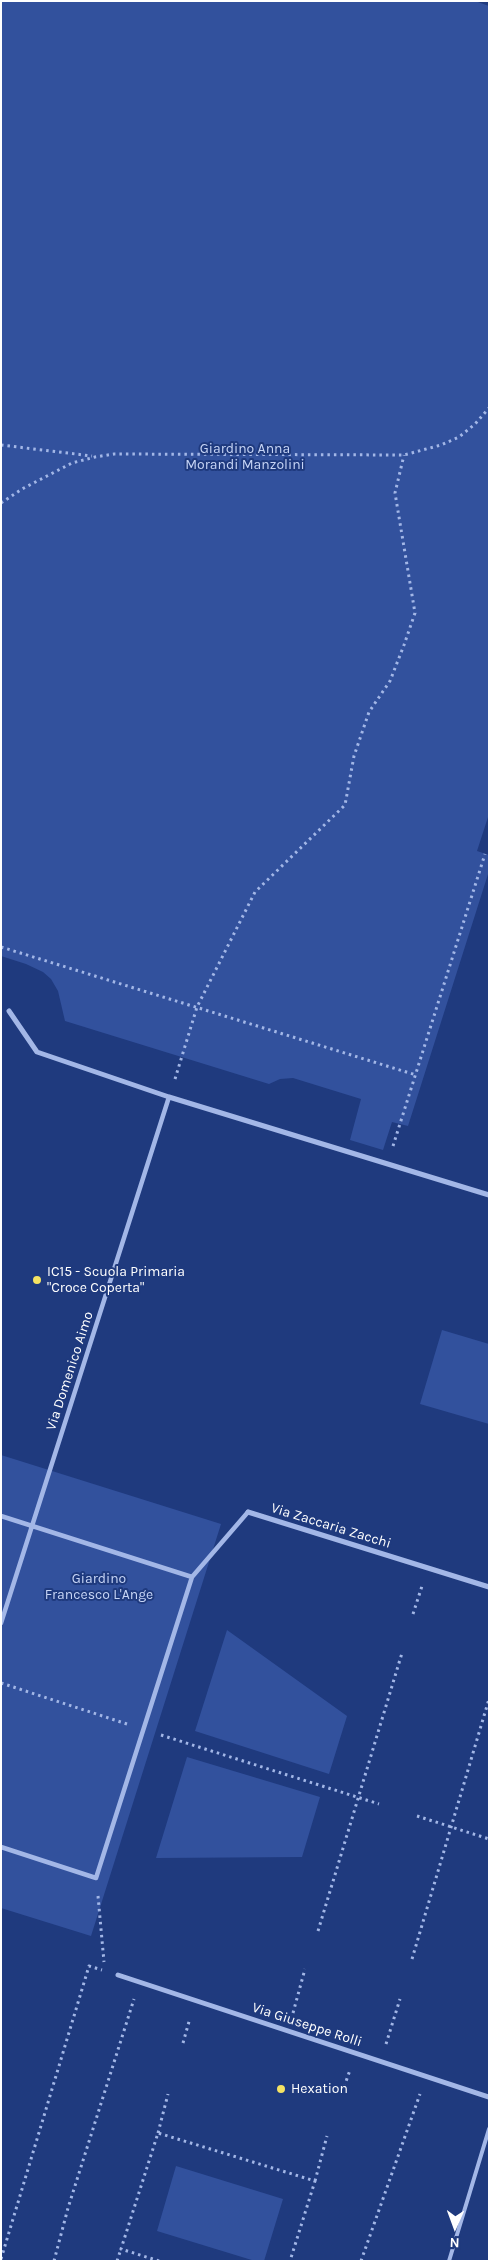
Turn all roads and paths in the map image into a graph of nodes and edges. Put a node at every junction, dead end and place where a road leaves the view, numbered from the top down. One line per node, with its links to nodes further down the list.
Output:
1 (488, 410): 3 (path)
2 (1, 445): 4 (path)
3 (404, 455): 4 (path); 8 (path)
4 (95, 456): 5 (path)
5 (1, 503)
6 (485, 854): 10 (path)
7 (1, 947): 8 (path)
8 (198, 1007): 10 (path); 11 (path)
9 (9, 1011): 11 (street)
10 (416, 1075): 12 (path)
11 (169, 1097): 12 (street); 16 (street, Via Domenico Aimo)
12 (388, 1164): 13 (street)
13 (489, 1195)
14 (248, 1512): 17 (street, Via Zaccaria Zacchi); 18 (street, Via Zaccaria Zacchi)
15 (1, 1516): 16 (street)
16 (32, 1526): 18 (street); 21 (street, Via Domenico Aimo)
17 (427, 1568): 19 (street, Via Zaccaria Zacchi); 20 (path)
18 (192, 1577): 25 (street)
19 (489, 1587)
20 (414, 1614)
21 (1, 1623)
22 (402, 1654): 26 (path)
23 (1, 1683): 25 (path)
24 (489, 1699): 29 (path)
25 (143, 1729): 26 (path); 32 (street)
26 (358, 1797): 27 (path); 33 (path)
27 (379, 1804)
28 (417, 1816): 29 (path)
29 (451, 1827): 30 (path); 34 (path)
30 (489, 1839)
31 (1, 1847): 32 (street)
32 (96, 1878): 51 (path)
33 (318, 1931)
34 (412, 1959)
35 (305, 1969): 40 (path)
36 (118, 1975): 37 (street, Via Giuseppe Rolli)
37 (138, 1981): 39 (street, Via Giuseppe Rolli); 52 (path)
38 (400, 1999): 42 (path)
39 (195, 2000): 40 (street, Via Giuseppe Rolli); 41 (path)
40 (288, 2031): 42 (street, Via Giuseppe Rolli)
41 (183, 2043)
42 (381, 2062): 44 (street, Via Giuseppe Rolli)
43 (168, 2094): 47 (path)
44 (489, 2097)
45 (414, 2116): 56 (path)
46 (489, 2129): 57 (lane)
47 (158, 2132): 49 (path); 50 (path)
48 (327, 2136): 49 (path)
49 (315, 2181): 55 (path)
50 (121, 2249): 53 (path); 54 (path)
51 (1, 2258)
52 (54, 2261)
53 (117, 2261)
54 (159, 2261)
55 (290, 2261)
56 (361, 2261)
57 (449, 2261)

